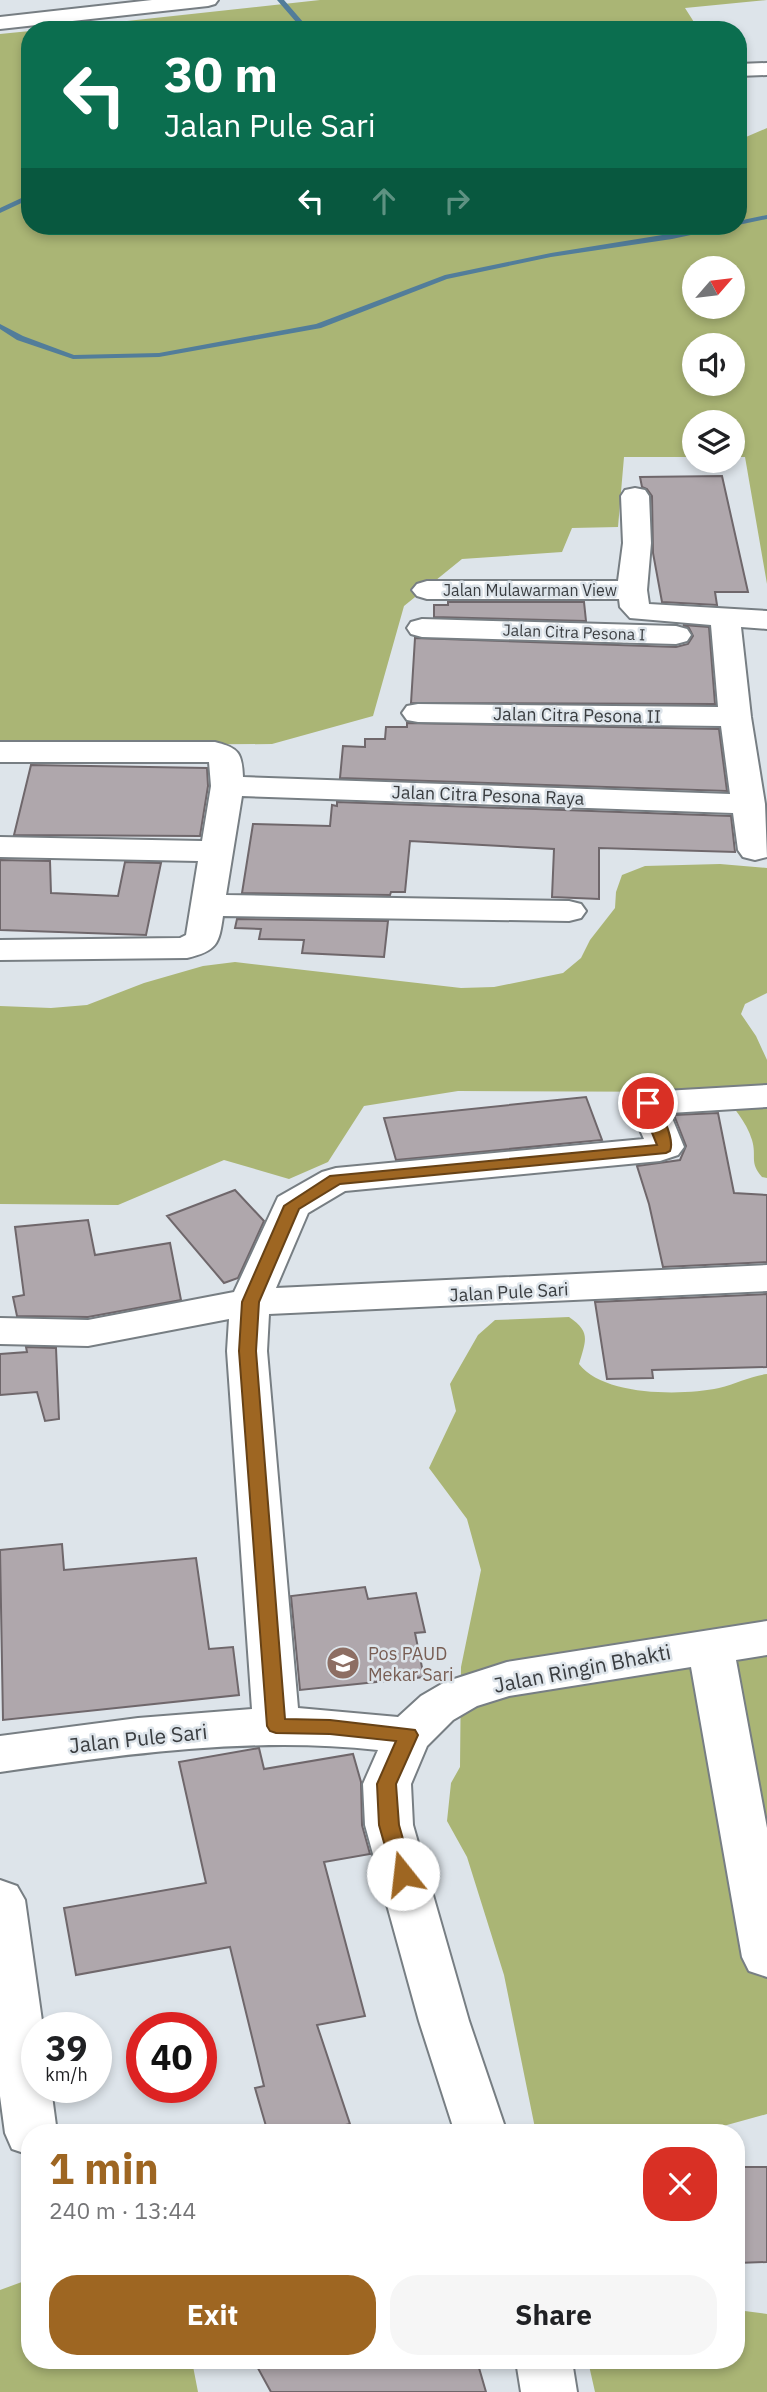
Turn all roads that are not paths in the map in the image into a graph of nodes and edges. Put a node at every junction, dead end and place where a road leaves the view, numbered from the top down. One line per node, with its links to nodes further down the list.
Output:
1 (94, 0): 4 (main road)
2 (208, 0): 4 (main road)
3 (0, 10): 4 (main road)
4 (54, 11): 5 (main road)
5 (0, 23)
6 (767, 68): 7 (main road)
7 (747, 69)
8 (635, 496): 10 (main road, Jalan Mulawarman View)
9 (427, 590): 10 (main road, Jalan Mulawarman View)
10 (632, 590): 12 (main road, Jalan Mulawarman View)
11 (767, 620): 12 (main road)
12 (726, 627): 13 (main road, Jalan Citra Pesona I); 15 (main road)
13 (422, 628)
14 (418, 713): 15 (main road, Jalan Citra Pesona II)
15 (735, 717): 18 (main road)
16 (0, 752): 17 (main road)
17 (227, 786): 18 (main road, Jalan Citra Pesona Raya); 21 (main road)
18 (749, 804): 20 (main road)
19 (0, 846): 21 (main road)
20 (755, 850)
21 (214, 851): 22 (main road)
22 (206, 905): 23 (main road); 24 (main road)
23 (569, 911)
24 (0, 950)
25 (767, 1096): 27 (main road)
26 (767, 1278): 27 (main road, Jalan Pule Sari)
27 (250, 1302): 28 (main road, Jalan Pule Sari); 31 (main road)
28 (0, 1331)
29 (767, 1638): 30 (main road, Jalan Ringin Bhakti)
30 (713, 1644): 32 (main road, Jalan Ringin Bhakti); 35 (main road)
31 (276, 1726): 32 (main road, Jalan Pule Sari); 33 (main road, Jalan Pule Sari)
32 (408, 1735): 37 (main road, Jalan Ringin Bhakti)
33 (0, 1754)
34 (0, 1900): 36 (main road)
35 (767, 1957)
36 (30, 2124)
37 (478, 2124)
38 (546, 2369): 39 (main road)
39 (550, 2392)

